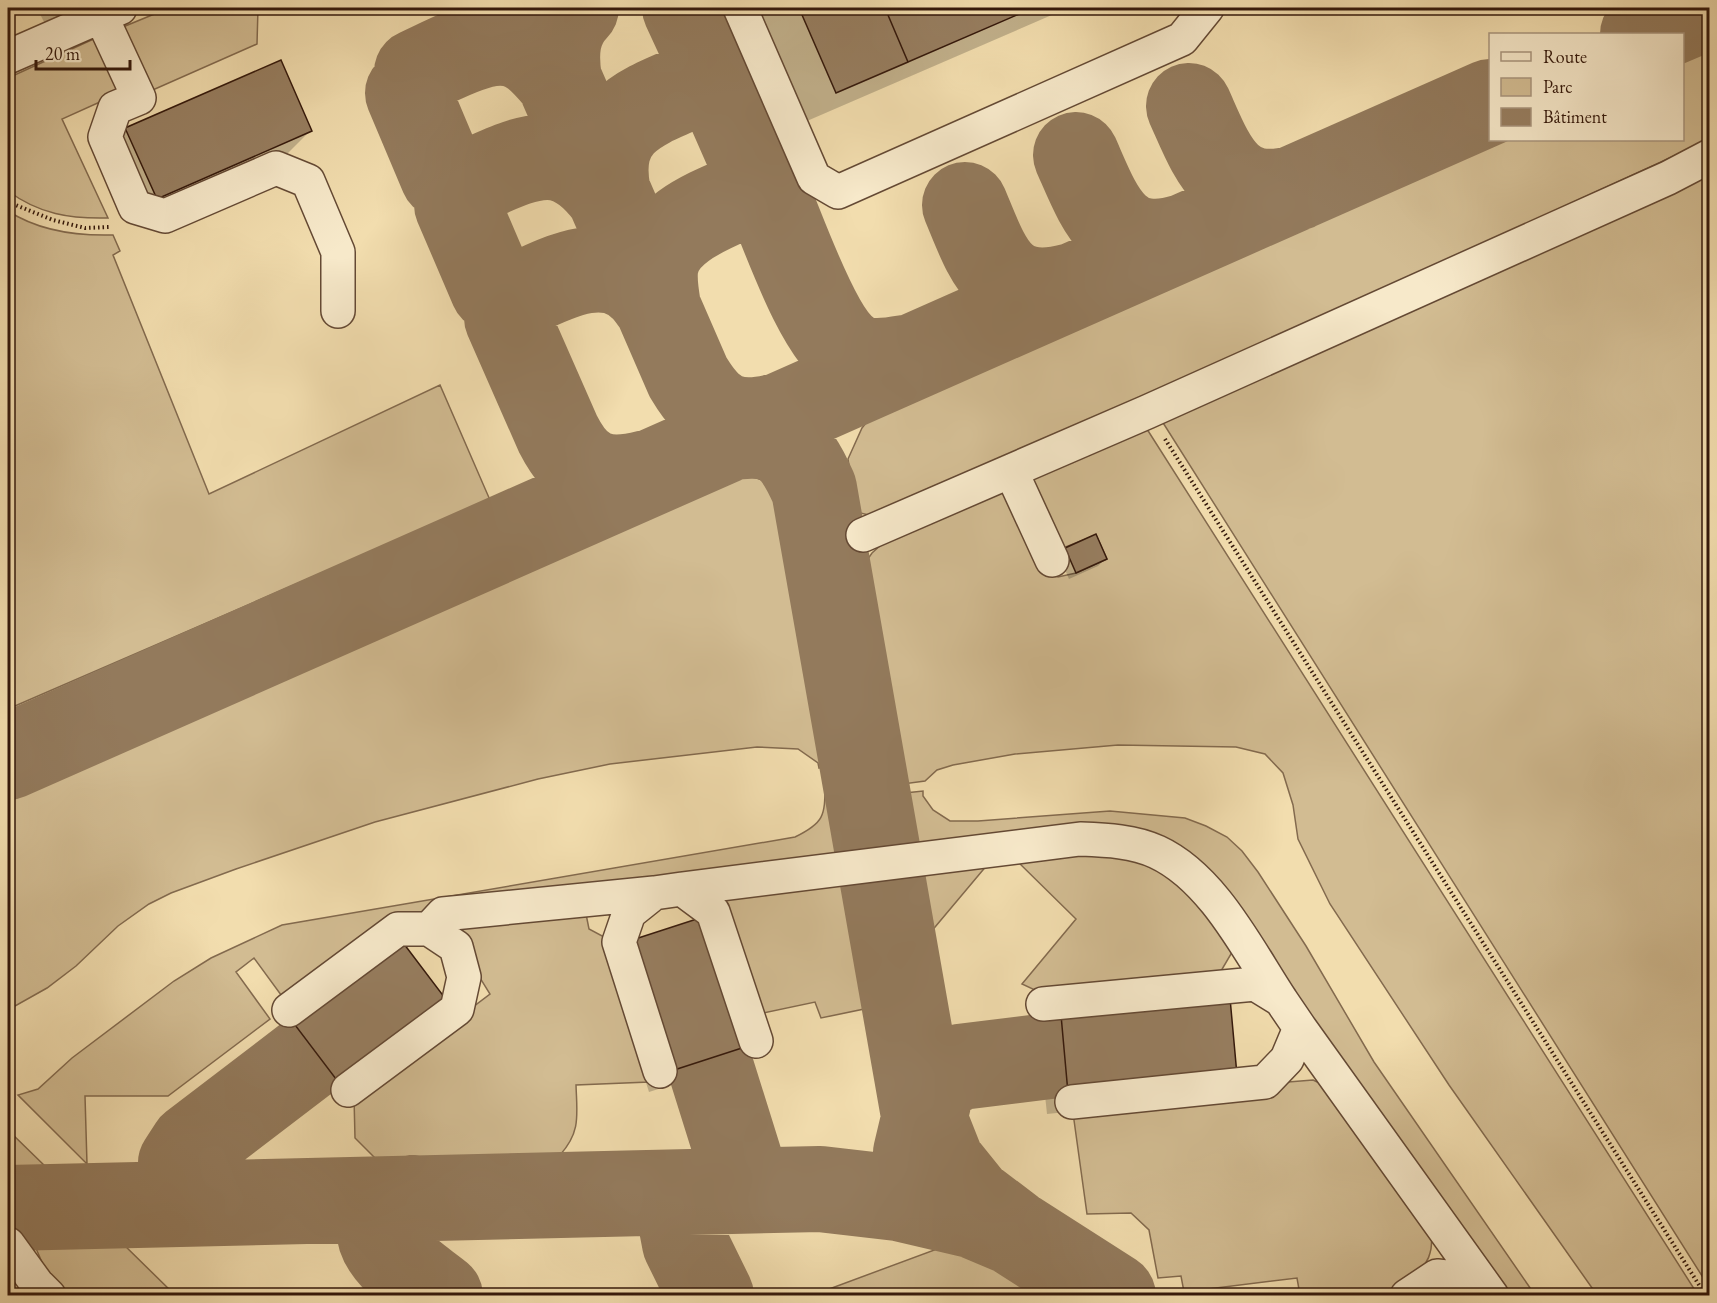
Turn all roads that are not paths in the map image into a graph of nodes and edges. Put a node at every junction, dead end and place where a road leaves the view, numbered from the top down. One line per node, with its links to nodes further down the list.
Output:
1 (740, 8): 2 (lane)
2 (1207, 8)
3 (110, 12): 4 (lane); 6 (lane)
4 (8, 57)
5 (1710, 156): 7 (lane)
6 (338, 311)
7 (1011, 471): 8 (lane); 9 (lane)
8 (863, 535)
9 (1052, 560)
10 (668, 891): 11 (lane); 12 (lane); 16 (lane); 17 (lane)
11 (429, 929): 14 (lane); 18 (lane)
12 (1281, 1000): 13 (lane); 15 (lane)
13 (1043, 1004)
14 (289, 1010)
15 (1300, 1028): 19 (lane); 23 (lane)
16 (756, 1041)
17 (660, 1071)
18 (348, 1090)
19 (1072, 1102)
20 (8, 1244): 21 (lane)
21 (49, 1296)
22 (1407, 1296): 23 (lane)
23 (1492, 1296)

